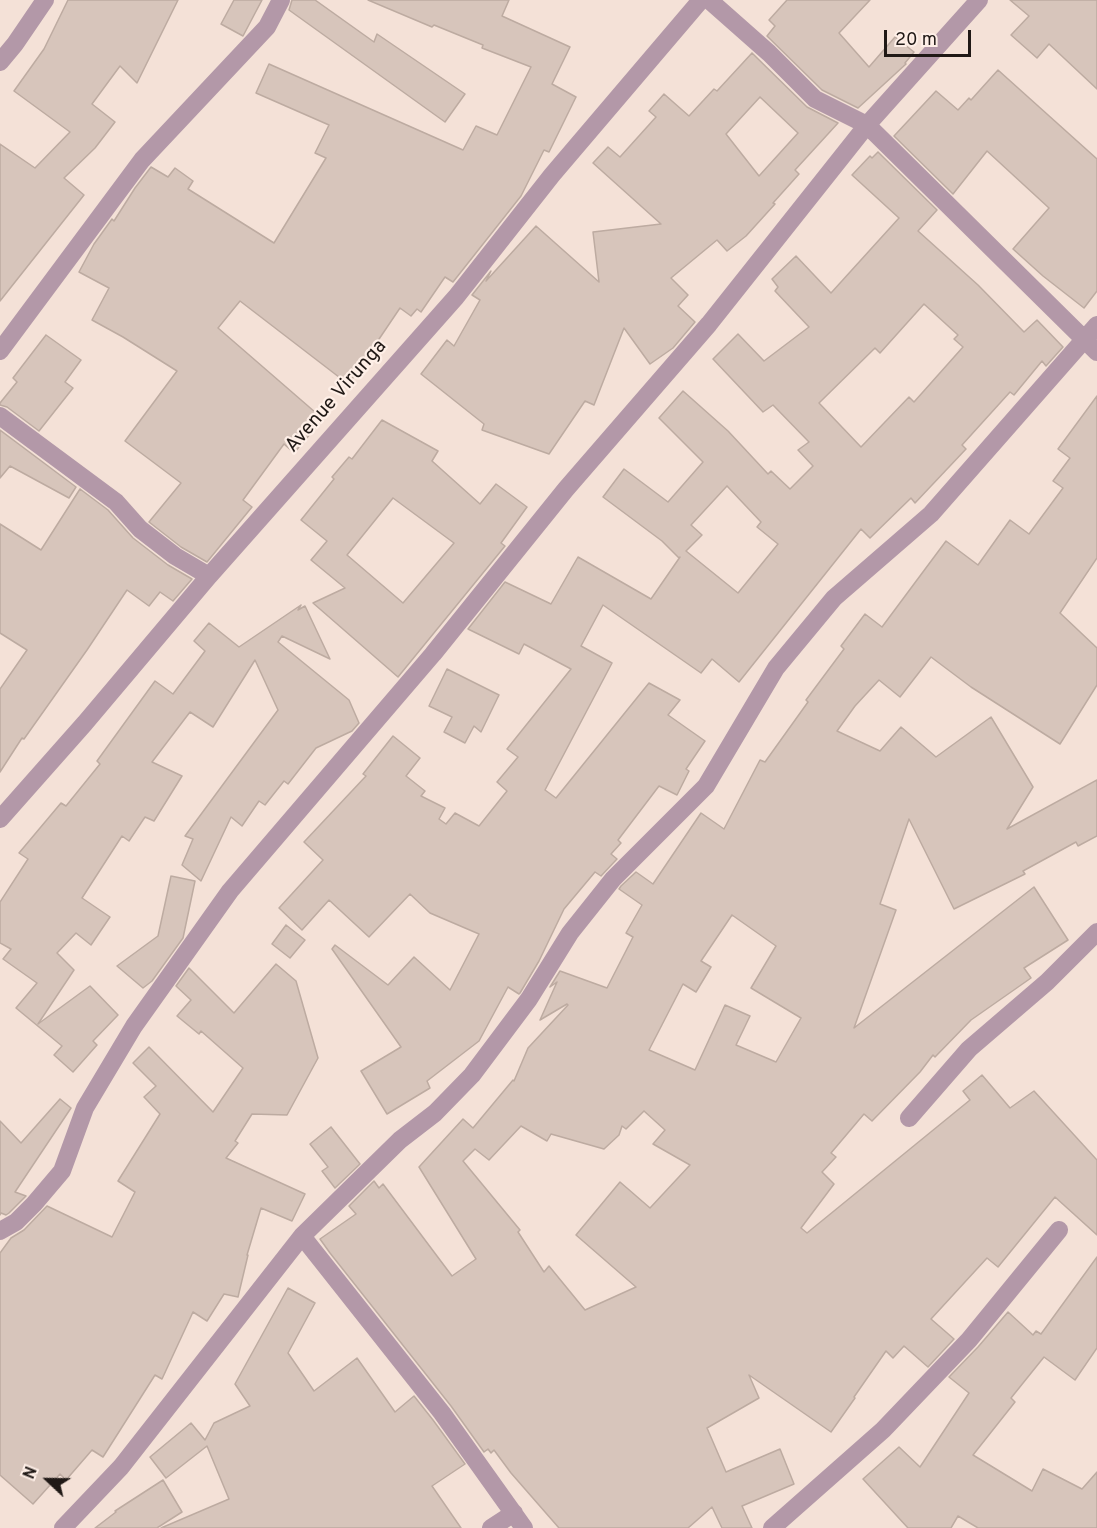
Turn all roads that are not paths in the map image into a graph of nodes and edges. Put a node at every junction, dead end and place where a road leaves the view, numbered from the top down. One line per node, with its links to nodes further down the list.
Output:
1 (45, 0): 6 (street)
2 (281, 0): 10 (street)
3 (701, 0): 12 (street, Avenue Virunga)
4 (709, 0): 7 (street)
5 (980, 0): 7 (street)
6 (0, 62)
7 (867, 125): 9 (street); 17 (street)
8 (1097, 325): 9 (street)
9 (1090, 346): 18 (street)
10 (0, 351)
11 (0, 416): 12 (street)
12 (210, 576): 13 (street, Avenue Virunga)
13 (0, 819)
14 (1097, 932): 15 (street)
15 (909, 1118)
16 (1059, 1230): 22 (street)
17 (0, 1231)
18 (302, 1236): 19 (street); 20 (street)
19 (519, 1521): 21 (street)
20 (63, 1528)
21 (491, 1528)
22 (772, 1528)

